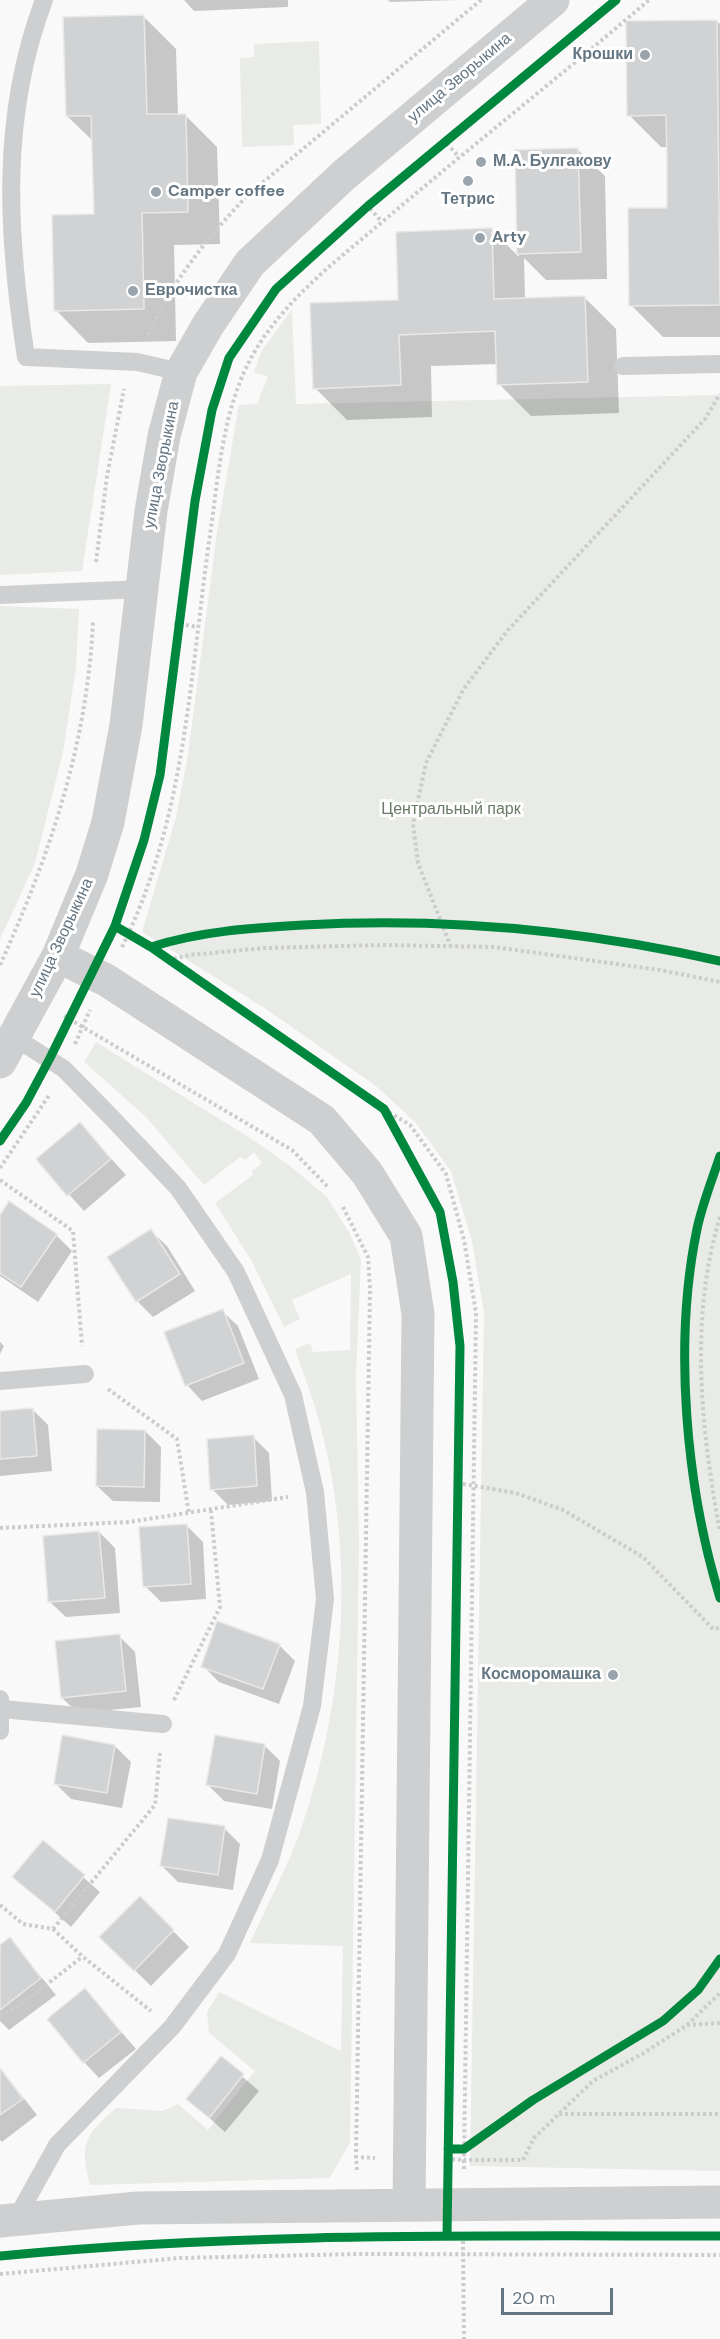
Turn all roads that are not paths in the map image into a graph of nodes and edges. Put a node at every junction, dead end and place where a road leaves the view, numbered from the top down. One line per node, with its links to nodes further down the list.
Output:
1 (44, 0): 5 (lane)
2 (553, 0): 5 (street, улица Зворыкина)
3 (720, 364): 4 (lane)
4 (623, 366)
5 (181, 372): 6 (street, улица Зворыкина)
6 (143, 589): 7 (lane); 8 (street, улица Зворыкина)
7 (0, 595)
8 (58, 956): 9 (street, улица Зворыкина); 16 (street)
9 (7, 1050): 17 (lane)
10 (85, 1374): 11 (lane)
11 (0, 1381)
12 (1, 1703): 13 (lane); 14 (lane)
13 (163, 1724)
14 (0, 1731)
15 (720, 2202): 16 (street)
16 (409, 2205): 17 (street)
17 (8, 2220)

